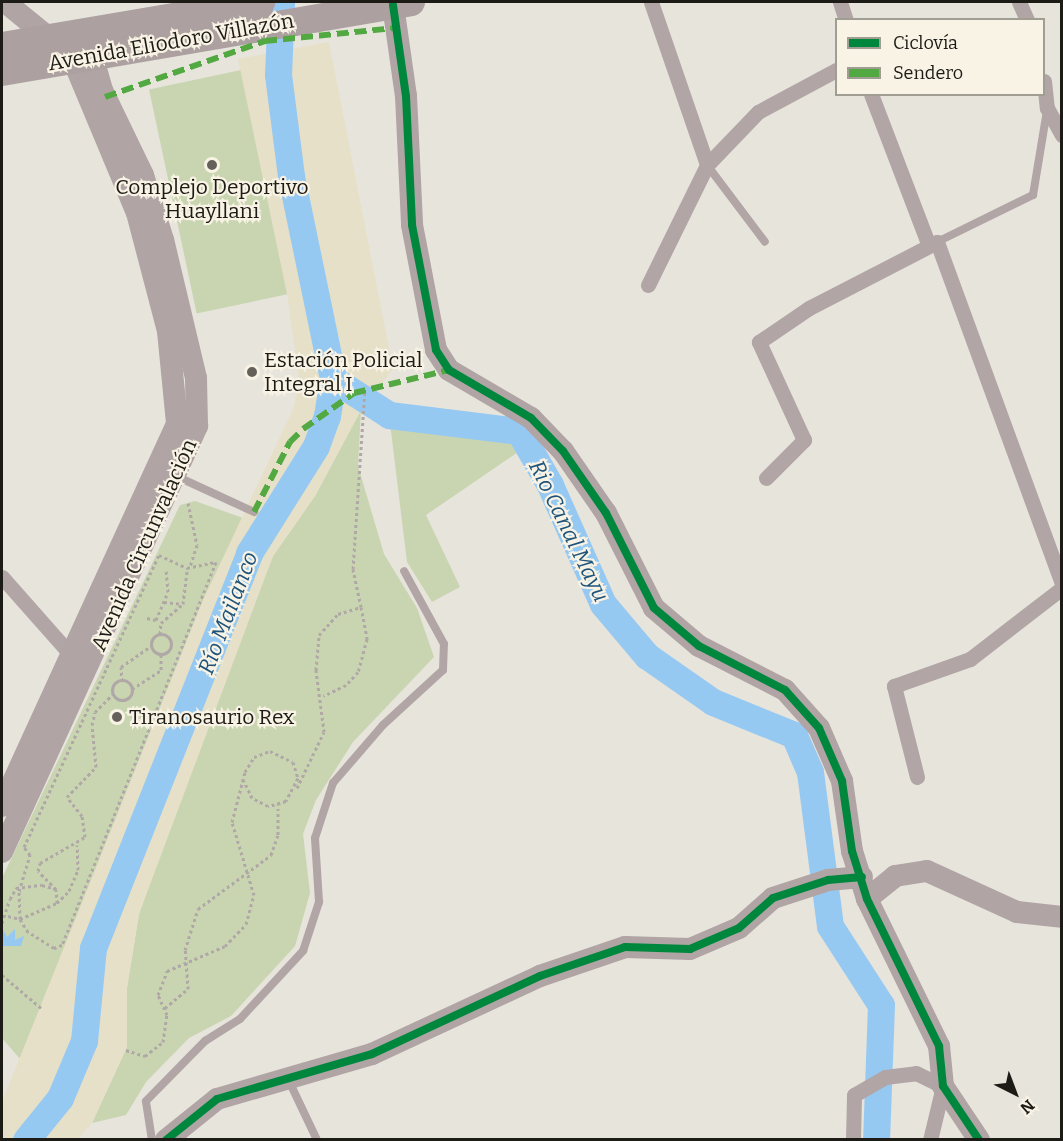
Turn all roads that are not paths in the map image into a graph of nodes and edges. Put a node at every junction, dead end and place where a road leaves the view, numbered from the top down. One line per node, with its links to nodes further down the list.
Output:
1 (5, 2): 10 (street)
2 (261, 2): 9 (highway, Avenida Eliodoro Villazón)
3 (651, 2): 18 (street)
4 (840, 2): 7 (street)
5 (1019, 2): 8 (street)
6 (402, 3): 9 (highway, Avenida Eliodoro Villazón); 34 (street)
7 (845, 18)
8 (1026, 18)
9 (137, 35): 10 (highway, Avenida Eliodoro Villazón); 12 (highway, Avenida Eliodoro Villazón)
10 (49, 38): 11 (highway, Avenida Eliodoro Villazón)
11 (2, 50): 12 (highway, Avenida Eliodoro Villazón)
12 (82, 58): 22 (street, Avenida Circunvalación)
13 (835, 71): 18 (street)
14 (1045, 90): 16 (street)
15 (872, 96): 20 (street)
16 (1047, 108): 17 (street); 20 (lane)
17 (1062, 135)
18 (707, 165): 19 (lane); 21 (street)
19 (765, 242)
20 (933, 242): 23 (street); 27 (street)
21 (648, 285)
22 (168, 474): 24 (lane); 29 (street, Avenida Circunvalación); 32 (street, Avenida Circunvalación)
23 (766, 478)
24 (254, 512)
25 (404, 570): 39 (lane)
26 (2, 577): 29 (street)
27 (1062, 583)
28 (1062, 588): 30 (street)
29 (72, 656): 31 (street, Avenida Circunvalación)
30 (917, 777)
31 (2, 806)
32 (6, 829): 33 (street, Avenida Circunvalación)
33 (2, 852)
34 (862, 877): 35 (street); 37 (street)
35 (867, 899): 36 (street); 38 (street)
36 (1062, 917)
37 (289, 1081): 40 (street); 41 (lane)
38 (943, 1086): 42 (street); 43 (street); 44 (street)
39 (152, 1140)
40 (166, 1140)
41 (318, 1140)
42 (853, 1140)
43 (930, 1140)
44 (979, 1140)

